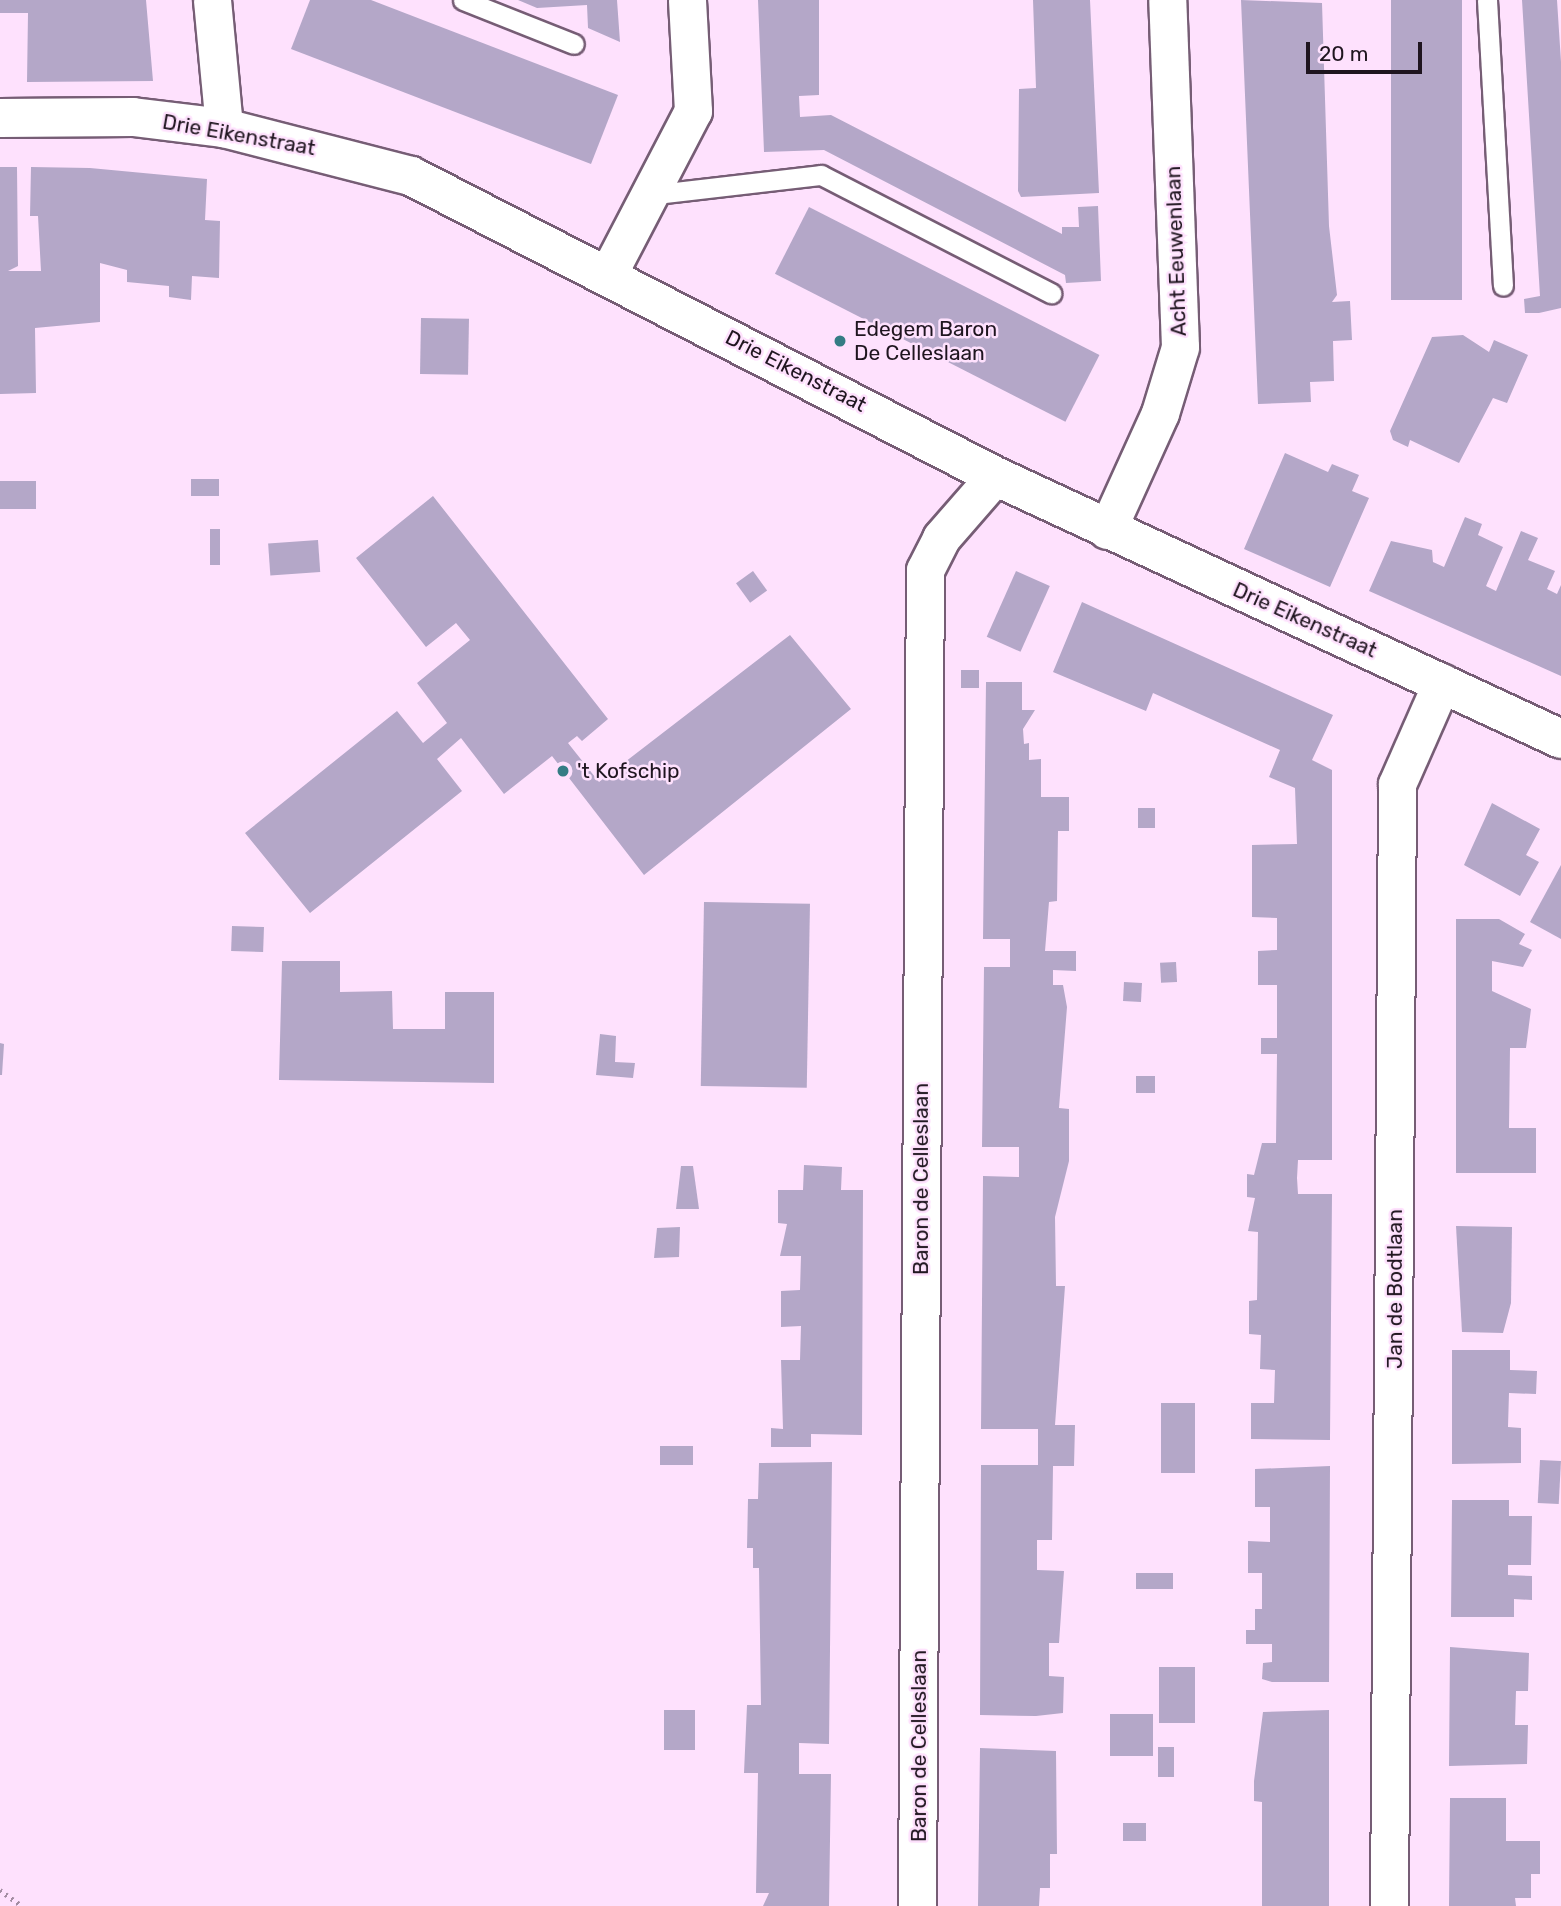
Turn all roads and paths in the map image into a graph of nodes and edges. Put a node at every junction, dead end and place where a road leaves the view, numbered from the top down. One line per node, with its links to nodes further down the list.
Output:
1 (212, 0): 8 (street)
2 (463, 0): 6 (lane)
3 (687, 0): 9 (street)
4 (1167, 0): 14 (street, Acht Eeuwenlaan)
5 (1487, 0): 11 (lane)
6 (573, 44)
7 (0, 118): 8 (street, Drie Eikenstraat)
8 (224, 128): 10 (street, Drie Eikenstraat)
9 (648, 195): 10 (street); 12 (lane)
10 (608, 274): 13 (street, Drie Eikenstraat)
11 (1503, 286)
12 (1051, 293)
13 (995, 476): 14 (street, Drie Eikenstraat); 19 (street, Baron de Celleslaan)
14 (1107, 530): 15 (street, Drie Eikenstraat)
15 (1442, 682): 16 (street, Drie Eikenstraat); 20 (street, Jan de Bodtlaan)
16 (1561, 739)
17 (0, 1890): 18 (path)
18 (22, 1906)
19 (917, 1906)
20 (1389, 1906)

